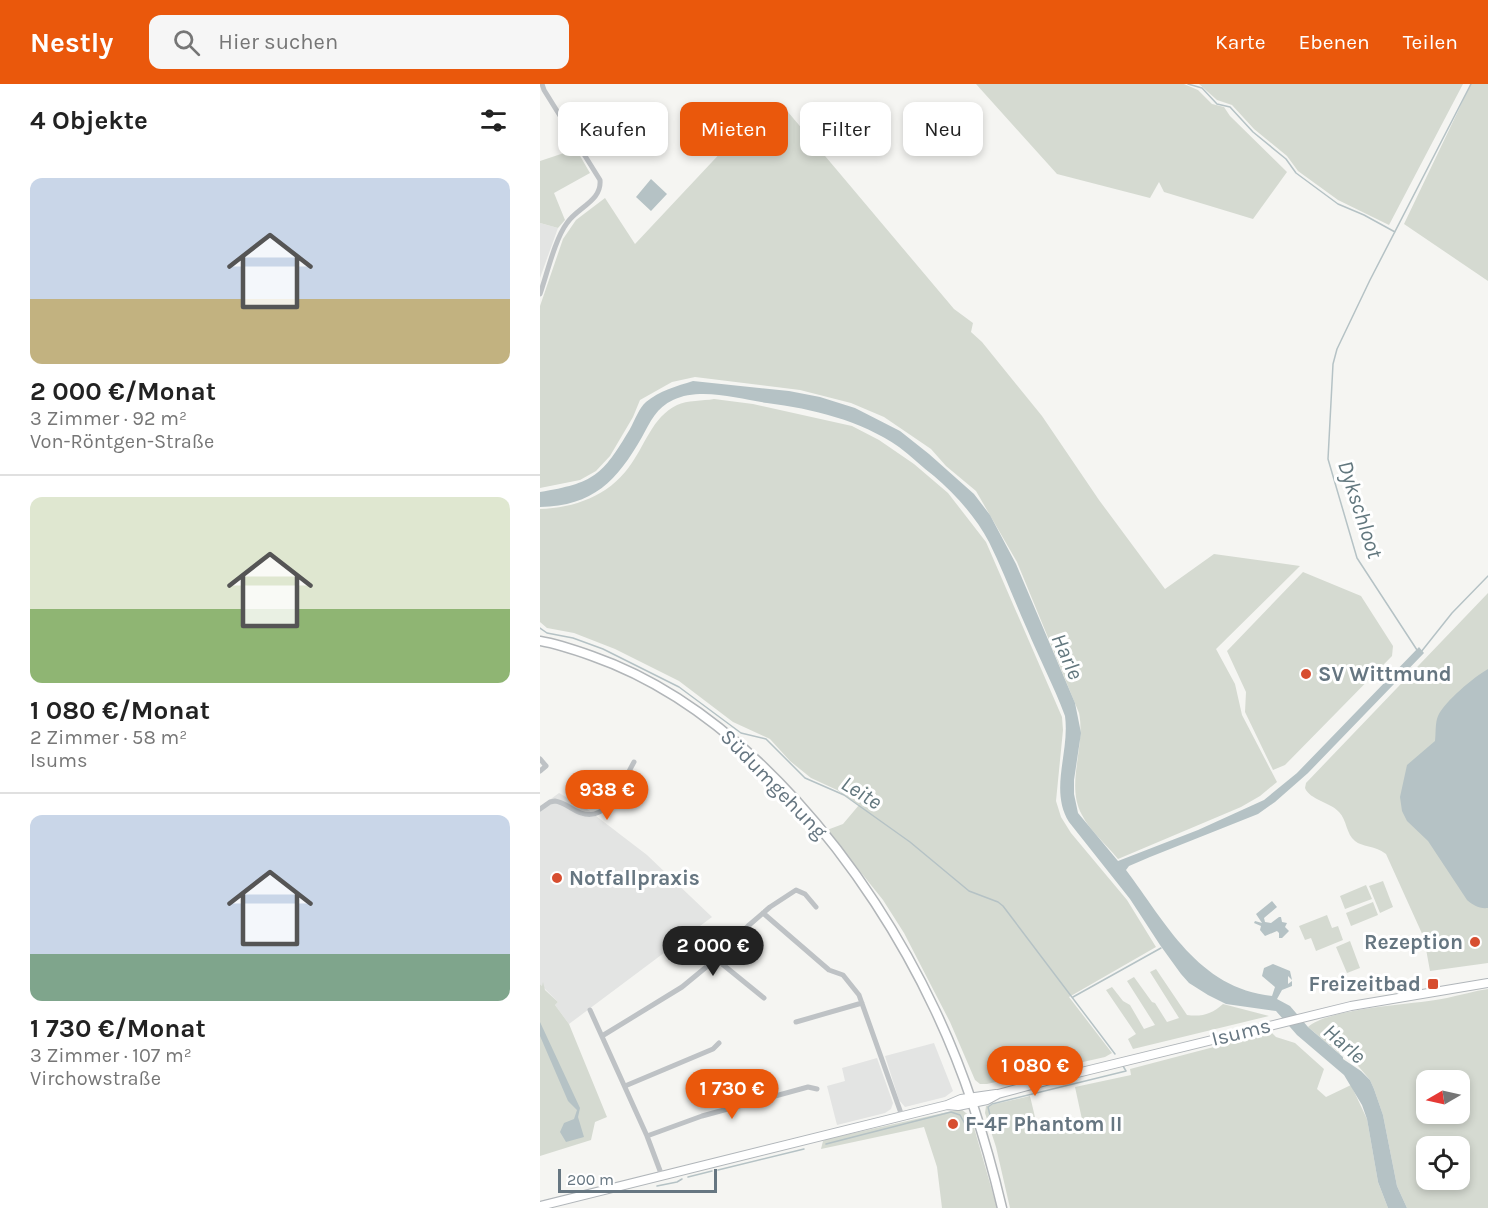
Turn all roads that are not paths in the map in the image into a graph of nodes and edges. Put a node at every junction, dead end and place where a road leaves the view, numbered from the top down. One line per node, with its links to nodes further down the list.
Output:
1 (542, 84): 2 (street)
2 (540, 294)
3 (540, 641): 20 (main road, Südumgehung)
4 (540, 759): 6 (street)
5 (634, 762): 7 (street)
6 (540, 771)
7 (540, 809)
8 (816, 907): 9 (street)
9 (763, 913): 10 (street); 13 (street)
10 (716, 959): 12 (street); 16 (street)
11 (1488, 983): 20 (main road, Isums)
12 (764, 998)
13 (862, 1003): 15 (street); 21 (street)
14 (590, 1010): 16 (street)
15 (796, 1022)
16 (602, 1036): 18 (street)
17 (718, 1043): 18 (street)
18 (626, 1086): 22 (street)
19 (817, 1089): 22 (street)
20 (971, 1100): 21 (main road, Isums); 25 (main road)
21 (902, 1116): 23 (main road, Isums)
22 (647, 1136): 23 (street)
23 (662, 1176): 24 (main road, Isums)
24 (540, 1206)
25 (1002, 1208)

